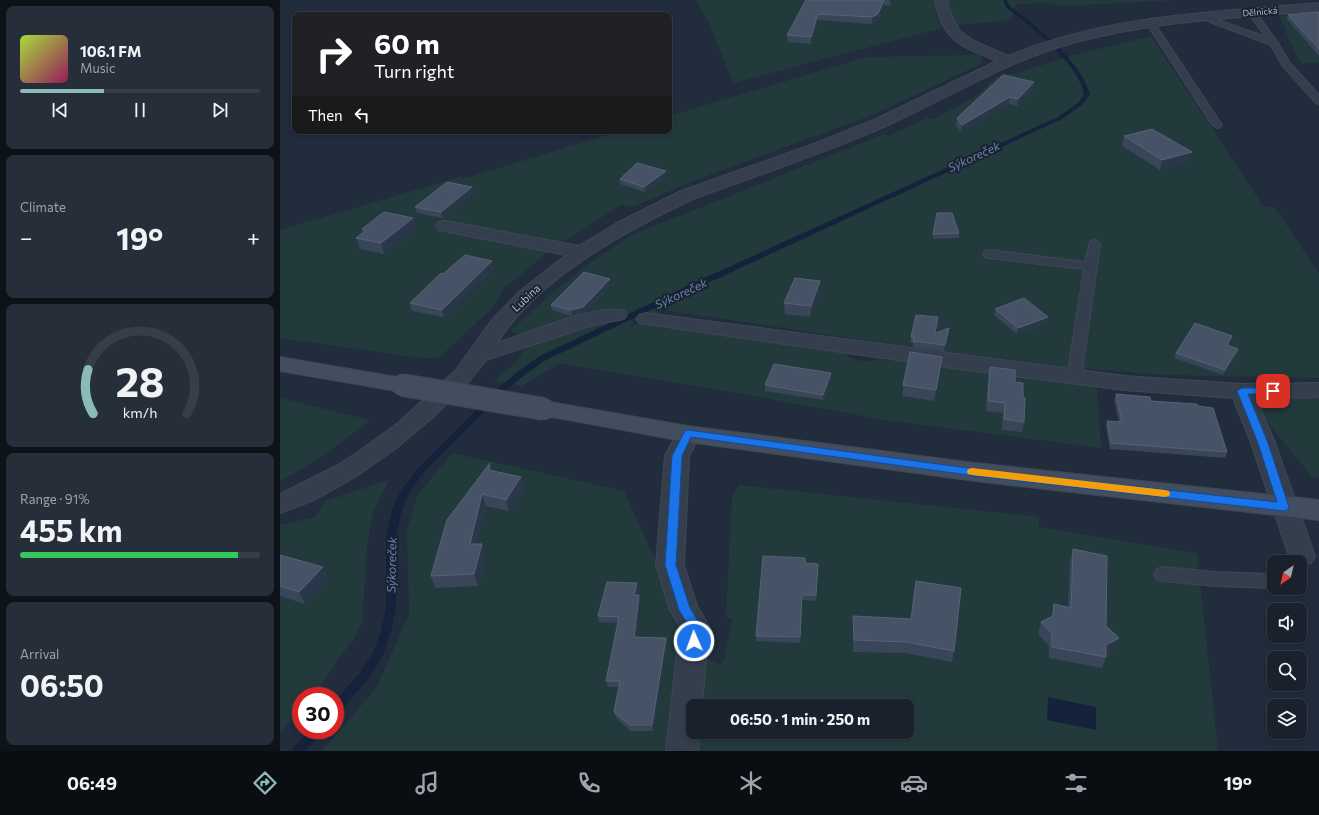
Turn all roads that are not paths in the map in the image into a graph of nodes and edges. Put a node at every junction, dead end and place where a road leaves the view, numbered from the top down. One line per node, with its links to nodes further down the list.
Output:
1 (942, 0): 7 (street)
2 (1319, 7): 3 (street, Dělnická)
3 (1252, 13): 4 (street, Dělnická); 6 (lane)
4 (1202, 17): 5 (street, Dělnická); 6 (lane)
5 (1151, 24): 7 (street, Dělnická); 9 (lane)
6 (1274, 43): 8 (lane)
7 (1008, 61): 12 (street, Lubina)
8 (1319, 101)
9 (1217, 125)
10 (445, 226): 12 (street)
11 (1094, 244): 14 (lane)
12 (582, 252): 17 (street, Lubina)
13 (989, 254): 14 (lane)
14 (1090, 266): 19 (lane)
15 (617, 315): 17 (street)
16 (646, 319): 19 (street)
17 (479, 355): 23 (street, Lubina)
18 (280, 364): 22 (main road, bridge)
19 (1077, 377): 21 (street)
20 (1319, 390): 21 (street)
21 (1242, 391): 24 (street)
22 (688, 434): 24 (main road); 29 (street)
23 (280, 504)
24 (1284, 507): 25 (main road); 26 (street)
25 (1319, 510)
26 (1299, 555)
27 (1163, 574): 28 (lane)
28 (1267, 581)
29 (682, 751)

